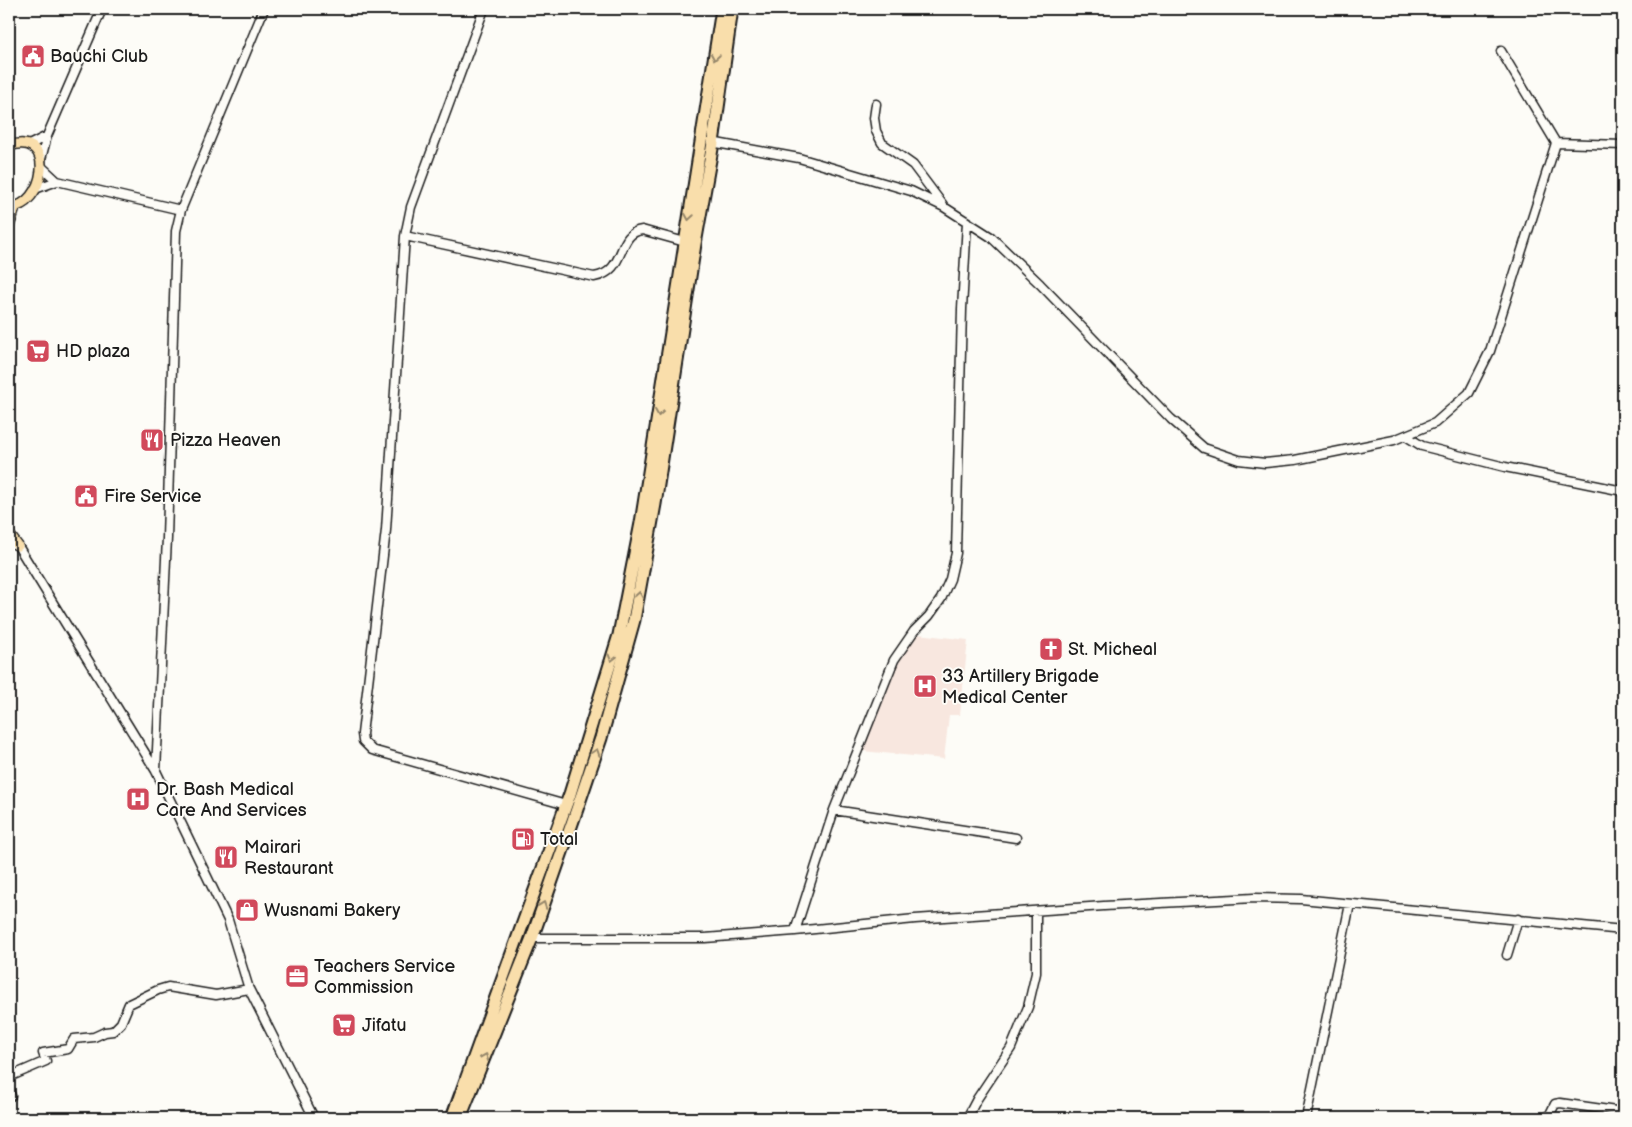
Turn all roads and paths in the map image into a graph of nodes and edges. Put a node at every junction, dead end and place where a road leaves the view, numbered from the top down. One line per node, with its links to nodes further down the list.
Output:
1 (102, 9): 9 (street)
2 (264, 9): 21 (street)
3 (484, 9): 24 (street)
4 (722, 9): 6 (highway)
5 (732, 9): 6 (highway)
6 (723, 35): 10 (highway, one-way to 10); 11 (highway)
7 (1501, 51): 12 (street)
8 (876, 104): 19 (street)
9 (47, 136): 13 (street); 16 (street)
10 (701, 139): 11 (street); 25 (highway, one-way to 25)
11 (713, 143): 19 (street); 26 (highway)
12 (1556, 143): 15 (street); 27 (street)
13 (29, 145): 14 (main road); 16 (main road)
14 (9, 146)
15 (1623, 146)
16 (42, 163): 17 (street); 18 (main road)
17 (57, 181): 18 (street); 21 (street)
18 (35, 189): 20 (main road)
19 (944, 206): 22 (street)
20 (12, 208): 23 (main road)
21 (181, 210): 32 (street)
22 (967, 222): 27 (street); 34 (street)
23 (9, 226)
24 (405, 236): 25 (street); 33 (street)
25 (685, 242): 26 (highway)
26 (683, 290): 33 (highway)
27 (1406, 436): 28 (street)
28 (1623, 491)
29 (9, 534): 31 (main road)
30 (9, 542): 31 (street)
31 (18, 546): 32 (street)
32 (156, 770): 43 (street)
33 (572, 807): 41 (highway, one-way to 33); 49 (highway)
34 (834, 810): 35 (street); 40 (street)
35 (1016, 838)
36 (1350, 904): 37 (street); 38 (street); 52 (street)
37 (1036, 911): 40 (street); 51 (street)
38 (1518, 919): 39 (street); 42 (street)
39 (1623, 930)
40 (795, 932): 41 (street)
41 (532, 938): 50 (highway, one-way to 41)
42 (1507, 955)
43 (249, 989): 44 (street); 48 (street)
44 (9, 1077)
45 (9, 1091): 46 (street)
46 (9, 1096)
47 (1623, 1112): 53 (street)
48 (314, 1118)
49 (452, 1118)
50 (460, 1118)
51 (967, 1118)
52 (1306, 1118)
53 (1548, 1118)

